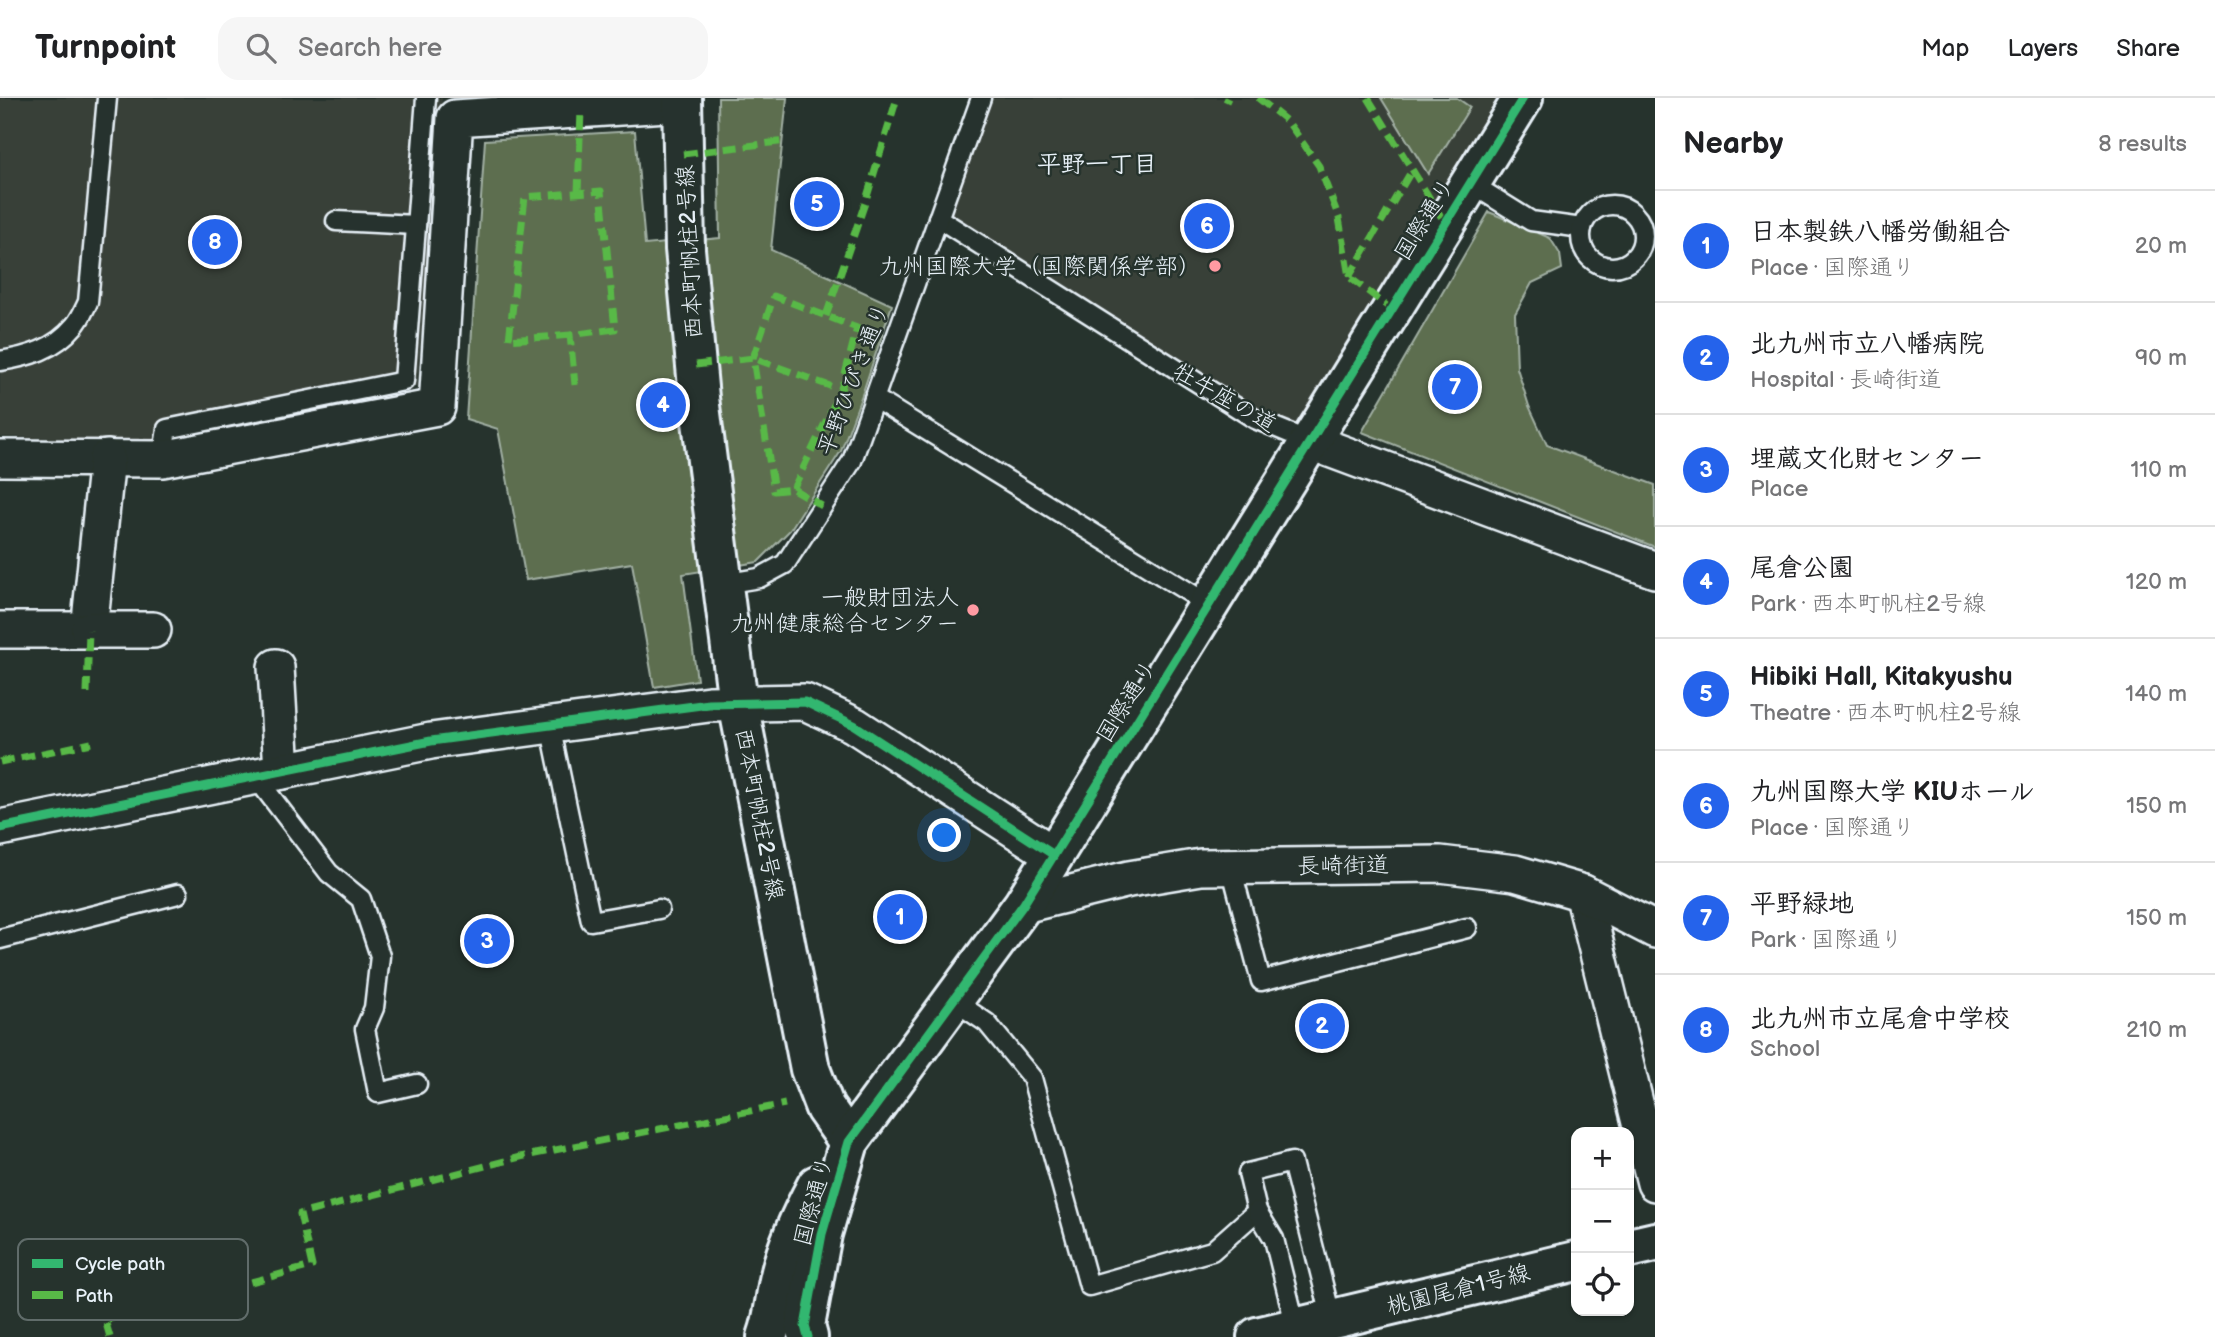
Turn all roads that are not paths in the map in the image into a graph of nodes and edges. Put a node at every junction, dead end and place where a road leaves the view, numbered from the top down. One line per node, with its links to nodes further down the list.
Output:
1 (107, 98): 11 (lane)
2 (426, 98): 9 (lane)
3 (981, 98): 7 (lane, 平野ひびき通り)
4 (1523, 98): 6 (street, 国際通り)
5 (682, 100): 16 (street); 18 (street, 西本町帆柱2号線)
6 (1470, 183): 10 (lane); 13 (street, 国際通り)
7 (938, 218): 12 (lane, 平野ひびき通り); 13 (lane, 牡牛座の道)
8 (336, 221): 9 (lane)
9 (416, 225): 16 (lane)
10 (1582, 228)
11 (0, 362)
12 (874, 398): 18 (lane, 平野ひびき通り); 19 (lane)
13 (1311, 442): 17 (street, 牡牛座の道); 19 (street, 国際通り)
14 (0, 457): 15 (street)
15 (107, 458): 16 (street); 22 (street)
16 (162, 458)
17 (1655, 570)
18 (723, 584): 24 (street, 西本町帆柱2号線)
19 (1208, 604): 28 (street, 国際通り)
20 (153, 629): 22 (street)
21 (0, 630): 22 (street)
22 (89, 630)
23 (276, 667): 26 (street)
24 (738, 703): 25 (street); 28 (street); 39 (street, 西本町帆柱2号線)
25 (550, 725): 26 (street); 33 (lane)
26 (268, 774): 27 (street); 38 (lane)
27 (0, 828)
28 (1054, 855): 32 (street, 国際通り)
29 (1231, 867): 30 (street, 長崎街道); 32 (street, 長崎街道); 34 (lane)
30 (1583, 893): 35 (street, 長崎街道); 40 (street)
31 (178, 894): 36 (lane)
32 (1023, 905): 37 (street, 国際通り)
33 (659, 909)
34 (1468, 928)
35 (1655, 930)
36 (0, 939)
37 (953, 1000): 39 (street, 国際通り); 41 (lane)
38 (417, 1084)
39 (849, 1142): 46 (street); 47 (street, 国際通り)
40 (1655, 1183)
41 (1257, 1211): 45 (lane); 45 (lane)
42 (1655, 1242): 43 (street)
43 (1634, 1247)
44 (1571, 1262): 45 (street, 桃園尾倉1号線)
45 (1314, 1324): 48 (street, 桃園尾倉1号線)
46 (767, 1337)
47 (808, 1337)
48 (1257, 1337)

